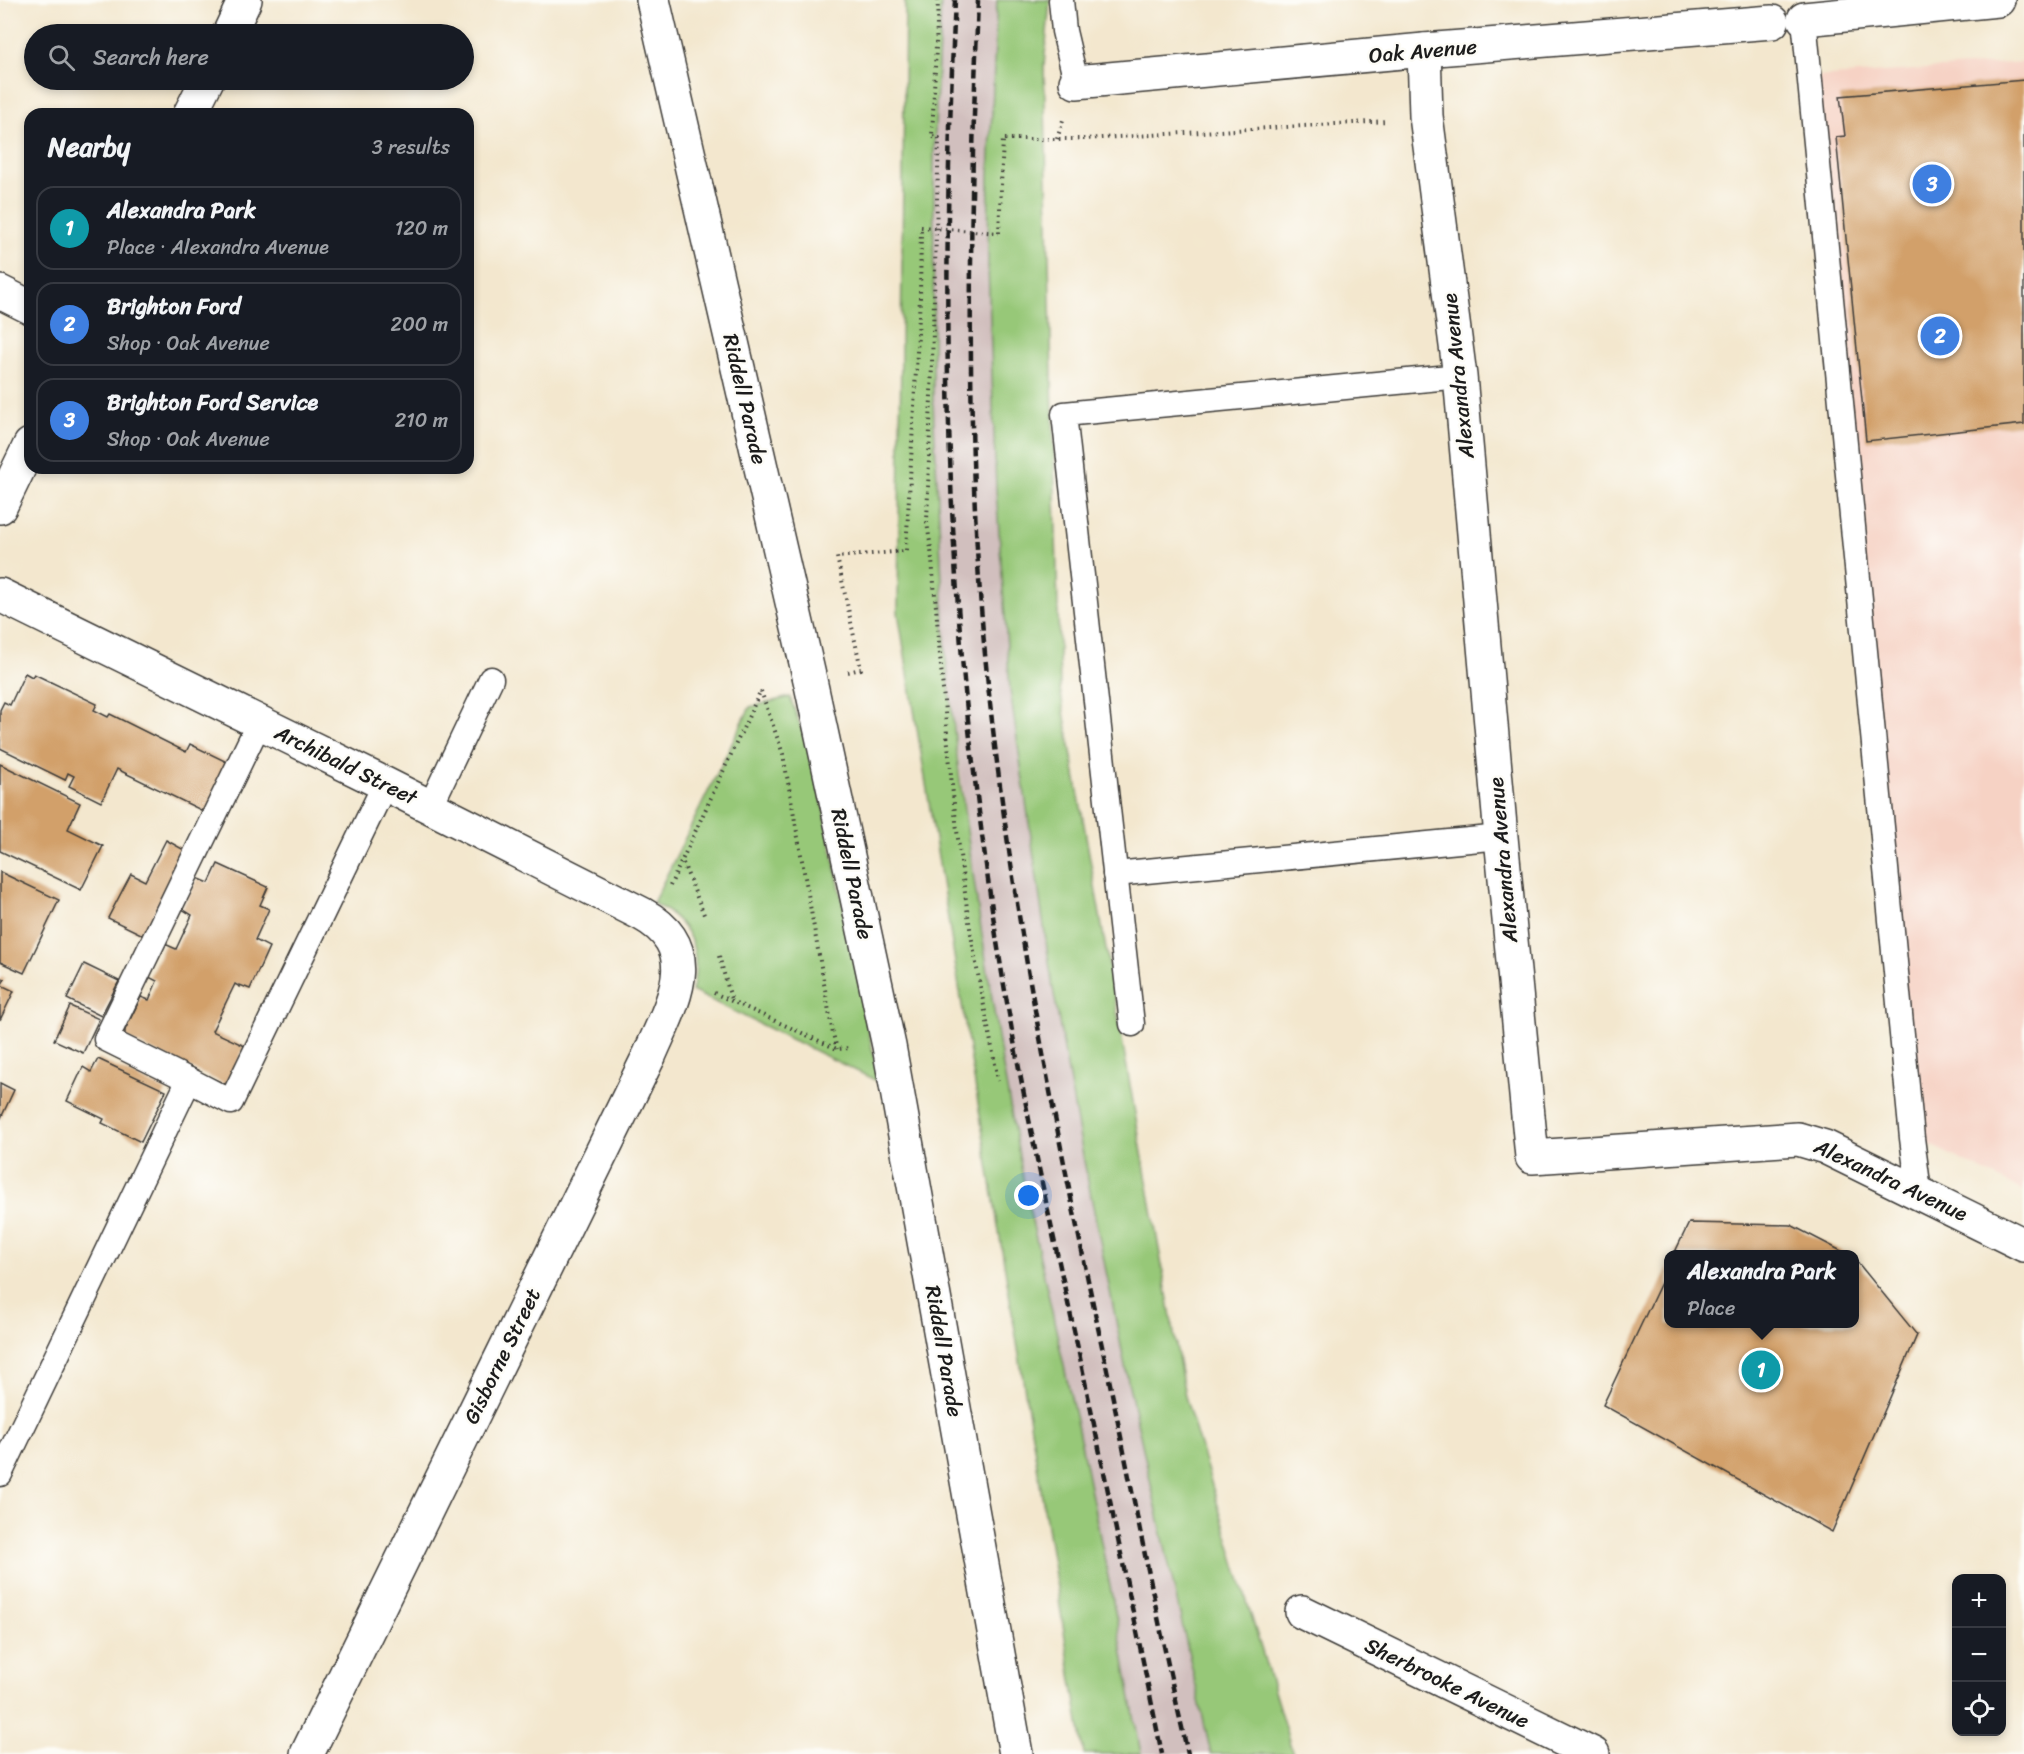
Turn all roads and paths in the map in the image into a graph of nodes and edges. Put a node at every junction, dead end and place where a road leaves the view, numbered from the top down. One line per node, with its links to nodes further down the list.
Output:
1 (245, 0): 8 (street)
2 (653, 0): 41 (street, Riddell Parade)
3 (938, 0): 35 (path)
4 (1061, 0): 10 (lane)
5 (1998, 0): 6 (street)
6 (1804, 19): 36 (lane)
7 (1772, 22): 9 (street, Oak Avenue)
8 (234, 24)
9 (1424, 50): 10 (street, Oak Avenue); 13 (street, Alexandra Avenue)
10 (1076, 82)
11 (202, 90): 12 (street)
12 (193, 108)
13 (1426, 116): 18 (street, Alexandra Avenue); 22 (path, bridge)
14 (0, 275): 15 (street)
15 (24, 286)
16 (0, 292): 17 (street)
17 (24, 304)
18 (1460, 376): 27 (street, Alexandra Avenue); 28 (lane)
19 (24, 457): 20 (street)
20 (0, 507)
21 (0, 595): 24 (street, Archibald Street)
22 (839, 674)
23 (492, 679): 26 (lane)
24 (259, 723): 25 (street, Archibald Street); 34 (lane)
25 (385, 784): 26 (street, Archibald Street); 34 (lane)
26 (430, 807): 29 (street, Archibald Street)
27 (1501, 837): 28 (lane); 36 (street, Alexandra Avenue)
28 (1115, 874): 31 (lane)
29 (653, 921): 30 (street, Archibald Street); 33 (path)
30 (678, 965): 33 (path); 40 (street, Gisborne Street)
31 (1132, 1024)
32 (861, 1047): 33 (path)
33 (837, 1048)
34 (189, 1080): 38 (lane)
35 (998, 1081)
36 (1919, 1192): 37 (street, Alexandra Avenue)
37 (2024, 1245)
38 (0, 1474)
39 (1302, 1612): 42 (street, Sherbrooke Avenue)
40 (307, 1754)
41 (1016, 1754)
42 (1593, 1754)

